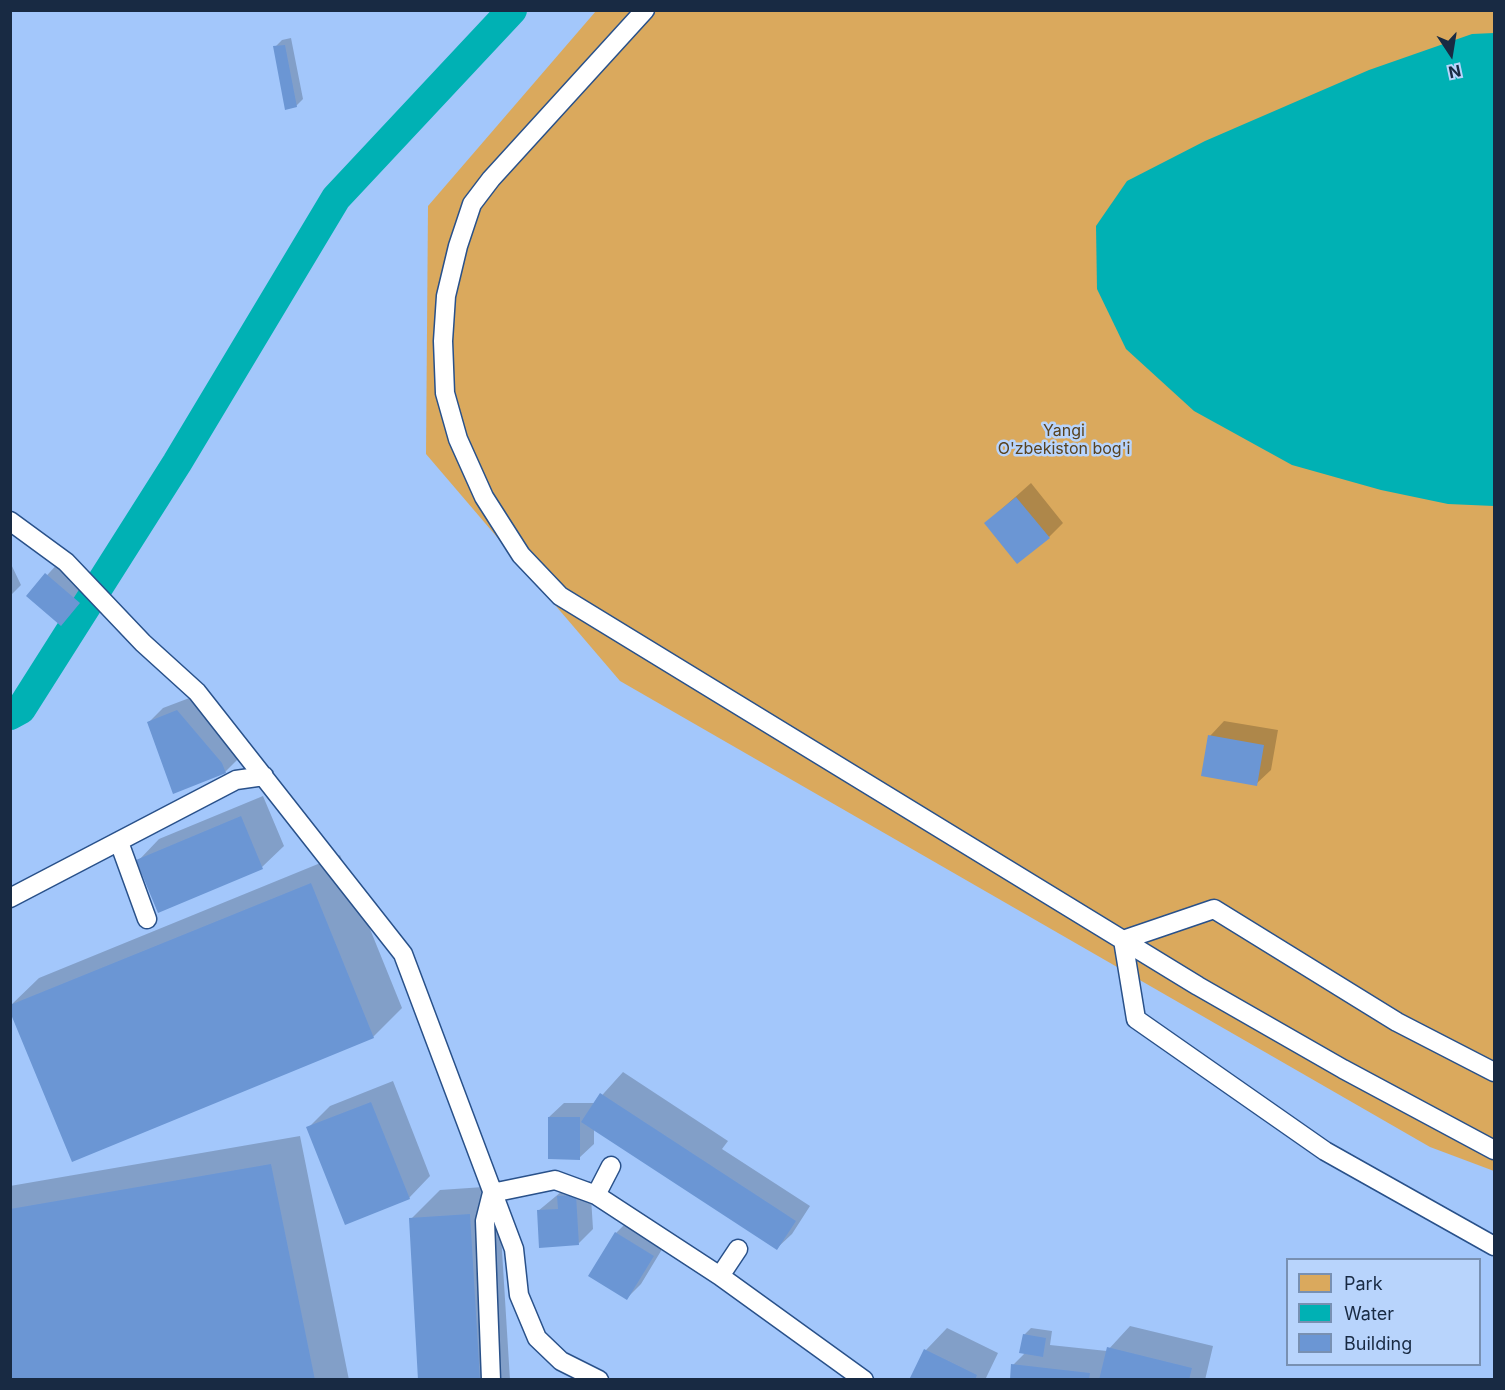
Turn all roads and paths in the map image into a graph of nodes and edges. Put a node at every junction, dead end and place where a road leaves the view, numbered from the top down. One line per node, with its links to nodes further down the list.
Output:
1 (645, 10): 7 (lane)
2 (10, 521): 3 (lane)
3 (264, 776): 4 (lane); 11 (lane)
4 (119, 842): 5 (lane); 6 (lane)
5 (10, 898)
6 (147, 919)
7 (1123, 940): 8 (lane); 9 (lane); 13 (lane)
8 (1494, 1072)
9 (1494, 1150)
10 (611, 1166): 12 (lane)
11 (492, 1193): 12 (lane); 16 (lane); 17 (lane)
12 (596, 1195): 15 (lane)
13 (1494, 1246)
14 (738, 1249): 15 (lane)
15 (720, 1276): 18 (lane)
16 (491, 1380)
17 (598, 1380)
18 (864, 1380)

